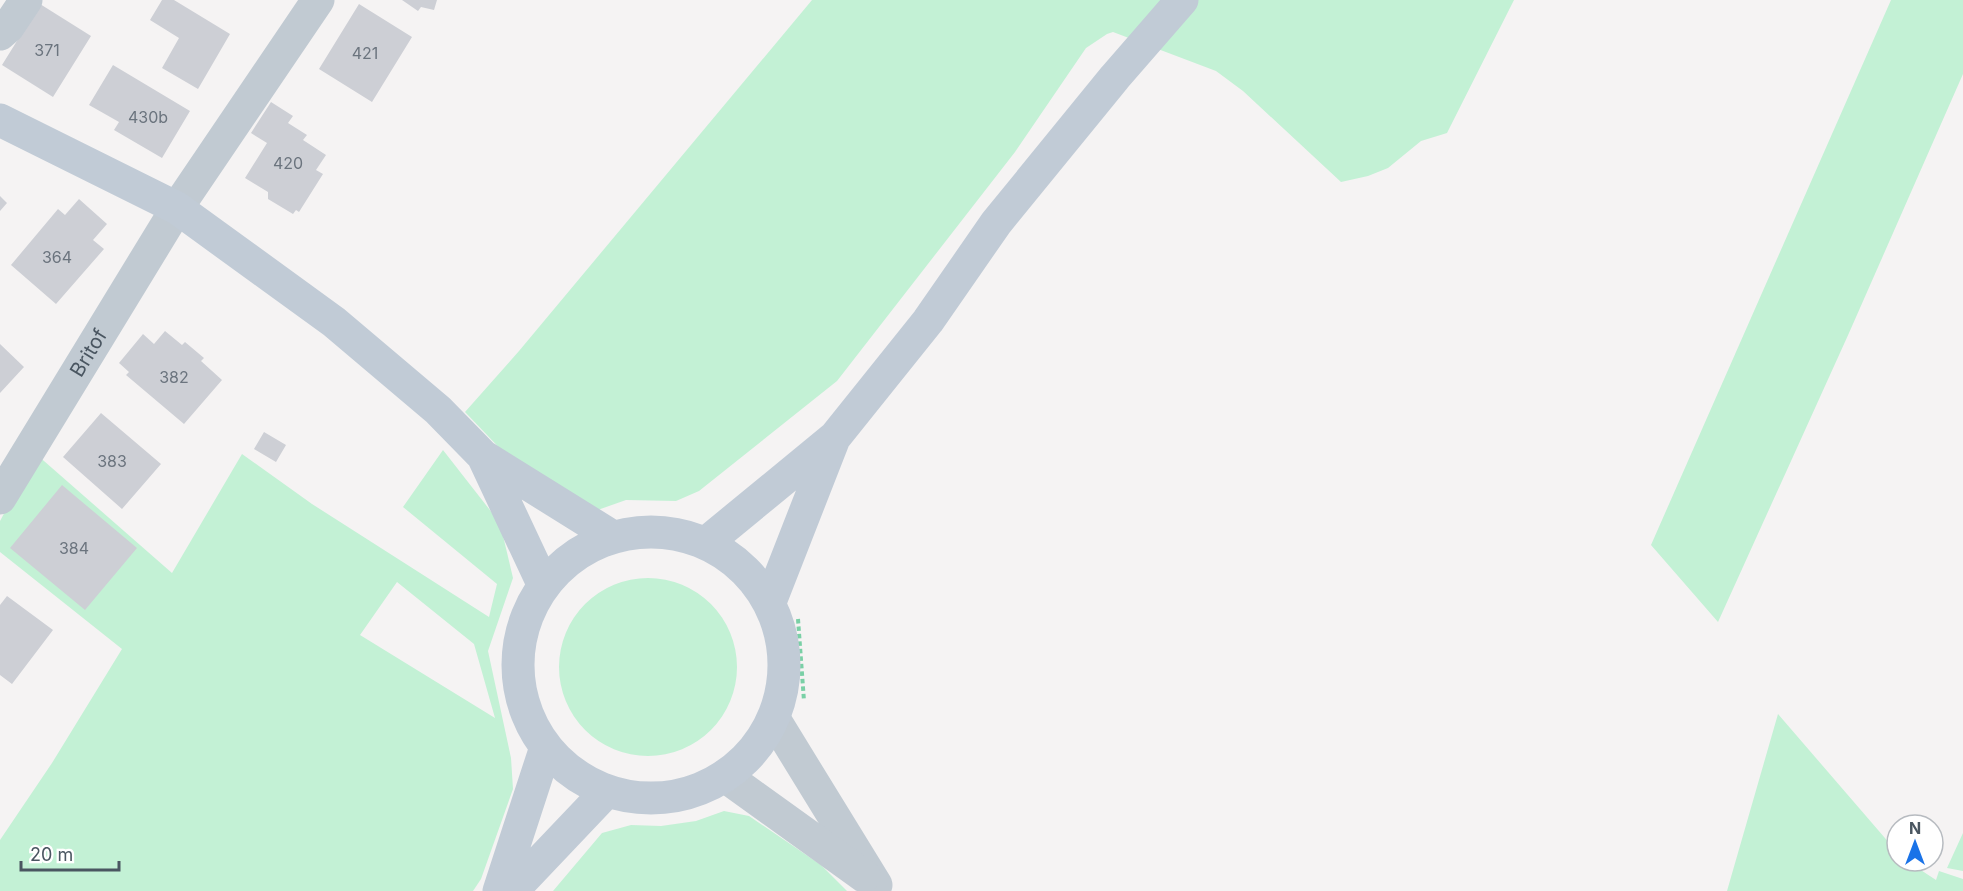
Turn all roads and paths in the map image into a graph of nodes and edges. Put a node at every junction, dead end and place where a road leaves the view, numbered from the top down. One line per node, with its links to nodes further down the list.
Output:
1 (26, 0): 4 (street)
2 (318, 0): 6 (street, Britof)
3 (1182, 0): 7 (main road)
4 (0, 34)
5 (0, 120): 6 (main road)
6 (177, 208): 8 (main road); 9 (street, Britof)
7 (835, 437): 11 (main road); 13 (main road)
8 (483, 456): 10 (main road); 12 (main road)
9 (0, 498)
10 (626, 532): 11 (main road); 11 (path); 12 (main road)
11 (715, 536): 13 (main road)
12 (544, 586): 16 (main road)
13 (784, 610): 14 (path); 15 (main road)
14 (804, 708)
15 (774, 719): 17 (main road); 19 (street)
16 (546, 747): 18 (main road); 20 (main road)
17 (725, 776): 18 (main road); 19 (street)
18 (607, 792): 21 (main road)
19 (878, 888)
20 (499, 891)
21 (512, 891)

